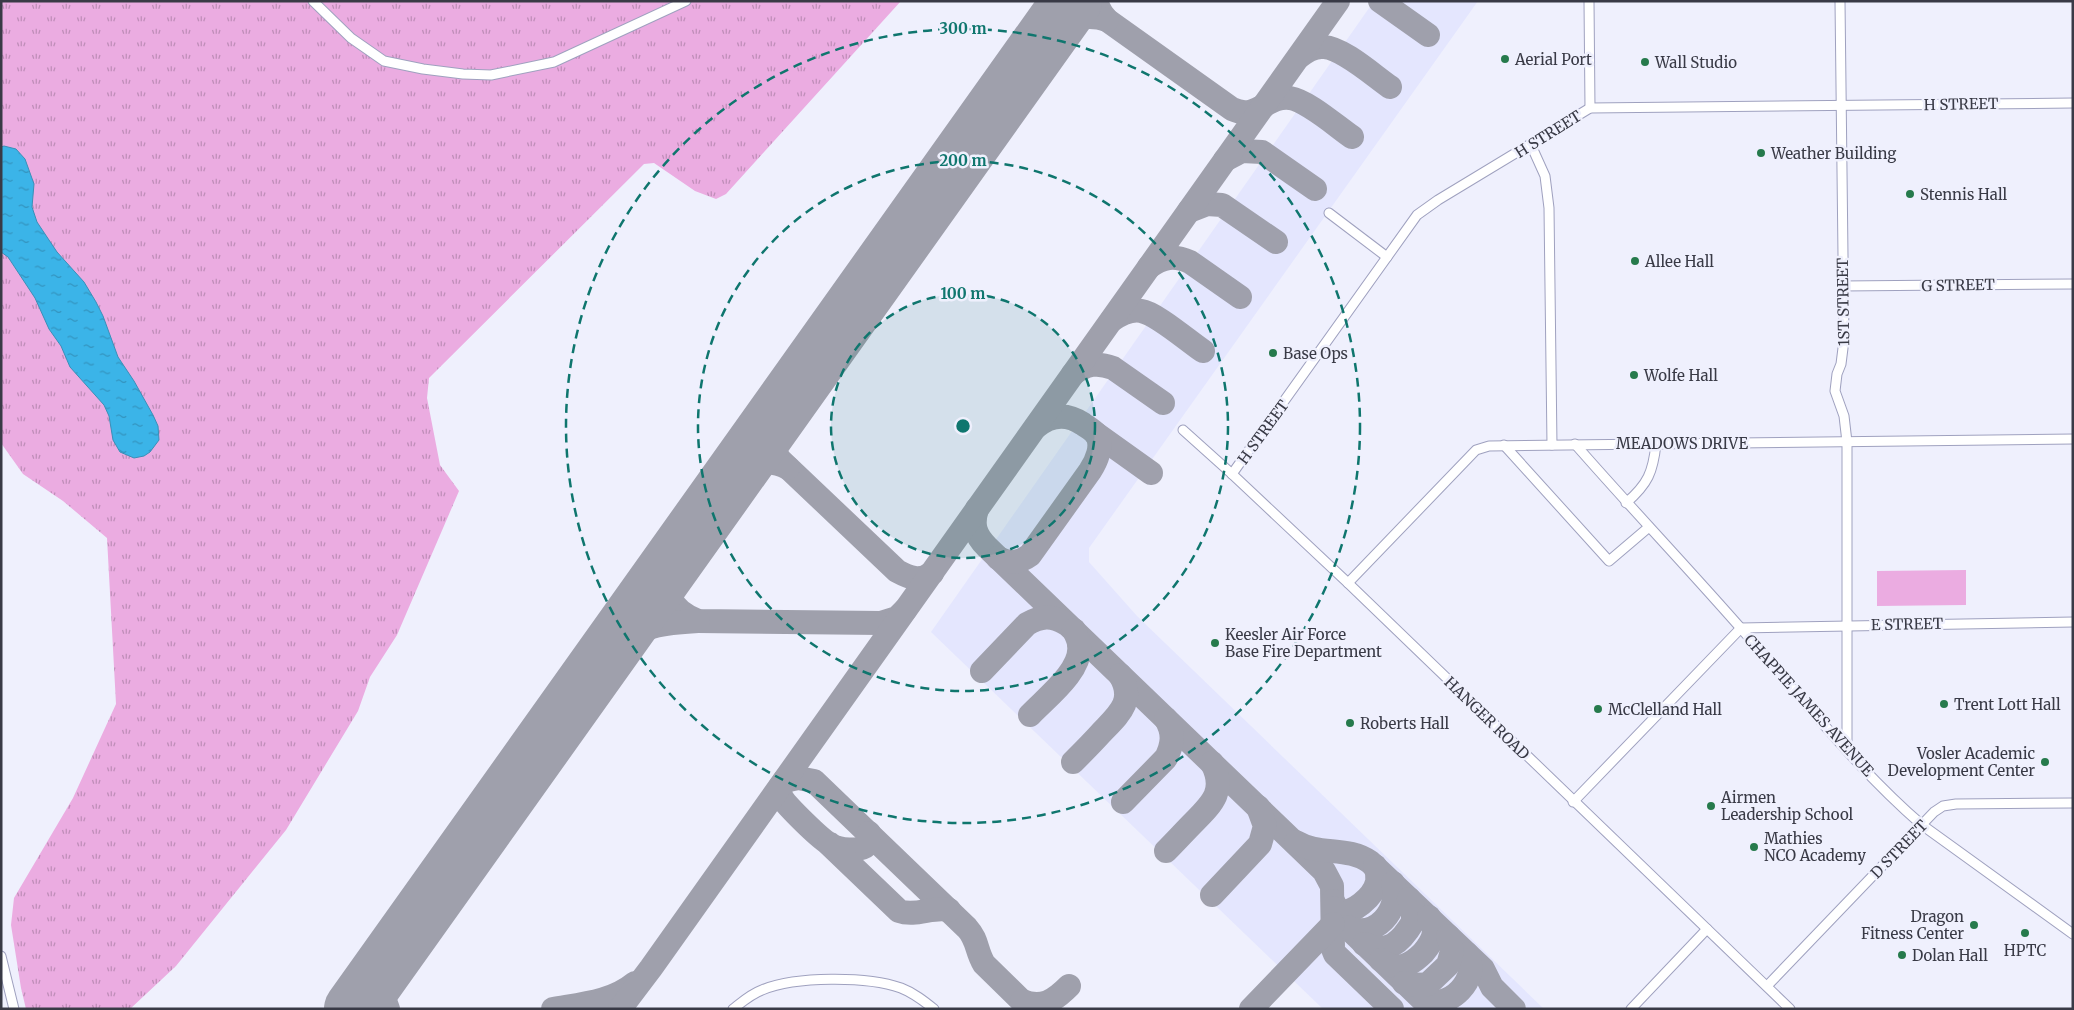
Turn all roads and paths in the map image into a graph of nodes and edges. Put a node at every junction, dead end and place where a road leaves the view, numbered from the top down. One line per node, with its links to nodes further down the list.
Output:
1 (313, 1): 2 (street)
2 (686, 1)
3 (1589, 1): 7 (street)
4 (1840, 1): 6 (street, 1ST STREET)
5 (2073, 103): 6 (street, H STREET)
6 (1841, 106): 7 (street, H STREET); 12 (street, 1ST STREET)
7 (1590, 108): 8 (street, H STREET)
8 (1531, 145): 10 (street, H STREET); 18 (street)
9 (1329, 213): 10 (street)
10 (1388, 257): 20 (street, H STREET)
11 (2073, 284): 12 (street, G STREET)
12 (1842, 286): 15 (street, 1ST STREET)
13 (1183, 430): 20 (street, HANGER ROAD)
14 (2073, 439): 15 (street, MEADOWS DRIVE)
15 (1847, 442): 17 (street, MEADOWS DRIVE); 25 (street, 1ST STREET)
16 (1575, 444): 17 (street, MEADOWS DRIVE); 18 (street, MEADOWS DRIVE); 21 (street, CHAPPIE JAMES AVENUE)
17 (1656, 444): 21 (street)
18 (1552, 445): 19 (street, MEADOWS DRIVE)
19 (1504, 446): 22 (street); 23 (street, MEADOWS DRIVE)
20 (1232, 474): 23 (street, HANGER ROAD)
21 (1626, 503): 22 (street, CHAPPIE JAMES AVENUE)
22 (1649, 527): 26 (street, CHAPPIE JAMES AVENUE)
23 (1348, 583): 28 (street, HANGER ROAD)
24 (2073, 622): 25 (street, E STREET)
25 (1848, 625): 26 (street, E STREET); 27 (street, 1ST STREET)
26 (1740, 628): 27 (street, CHAPPIE JAMES AVENUE); 28 (street)
27 (1847, 750): 30 (street, CHAPPIE JAMES AVENUE)
28 (1573, 802): 31 (street, HANGER ROAD)
29 (2073, 803): 30 (street, D STREET)
30 (1922, 824): 32 (street, CHAPPIE JAMES AVENUE); 35 (street, D STREET)
31 (1707, 929): 35 (street, HANGER ROAD); 39 (street)
32 (2073, 934)
33 (1, 956): 34 (street)
34 (4, 976): 36 (street)
35 (1767, 986): 40 (street, HANGER ROAD)
36 (14, 1009)
37 (733, 1009): 38 (street)
38 (934, 1009)
39 (1631, 1009)
40 (1790, 1009)

